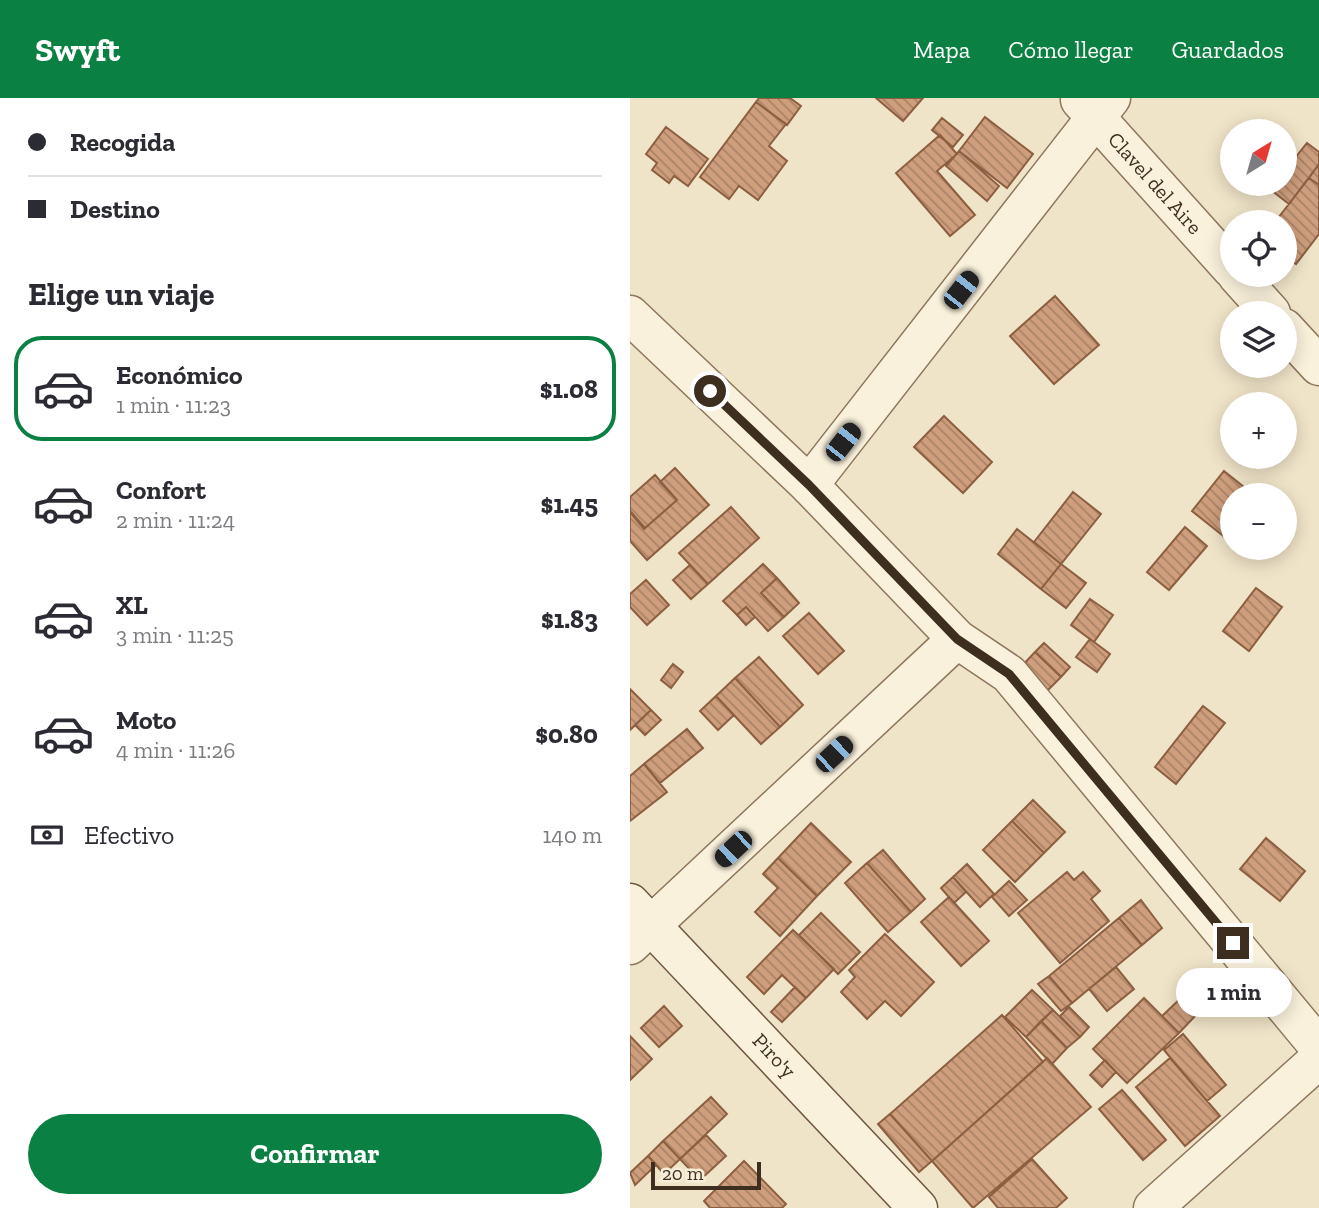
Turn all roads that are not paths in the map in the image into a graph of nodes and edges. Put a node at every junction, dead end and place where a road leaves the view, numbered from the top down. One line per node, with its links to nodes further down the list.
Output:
1 (1095, 104): 2 (street, Clavel del Aire); 8 (street)
2 (1220, 255)
3 (1248, 287): 4 (street)
4 (1260, 301)
5 (630, 315): 8 (street)
6 (1297, 342): 7 (street)
7 (1319, 366)
8 (809, 485): 9 (street)
9 (957, 639): 10 (street); 11 (street)
10 (637, 925): 13 (street, Piro'y)
11 (1319, 1047)
12 (1319, 1059): 14 (street)
13 (918, 1208)
14 (1153, 1208)

